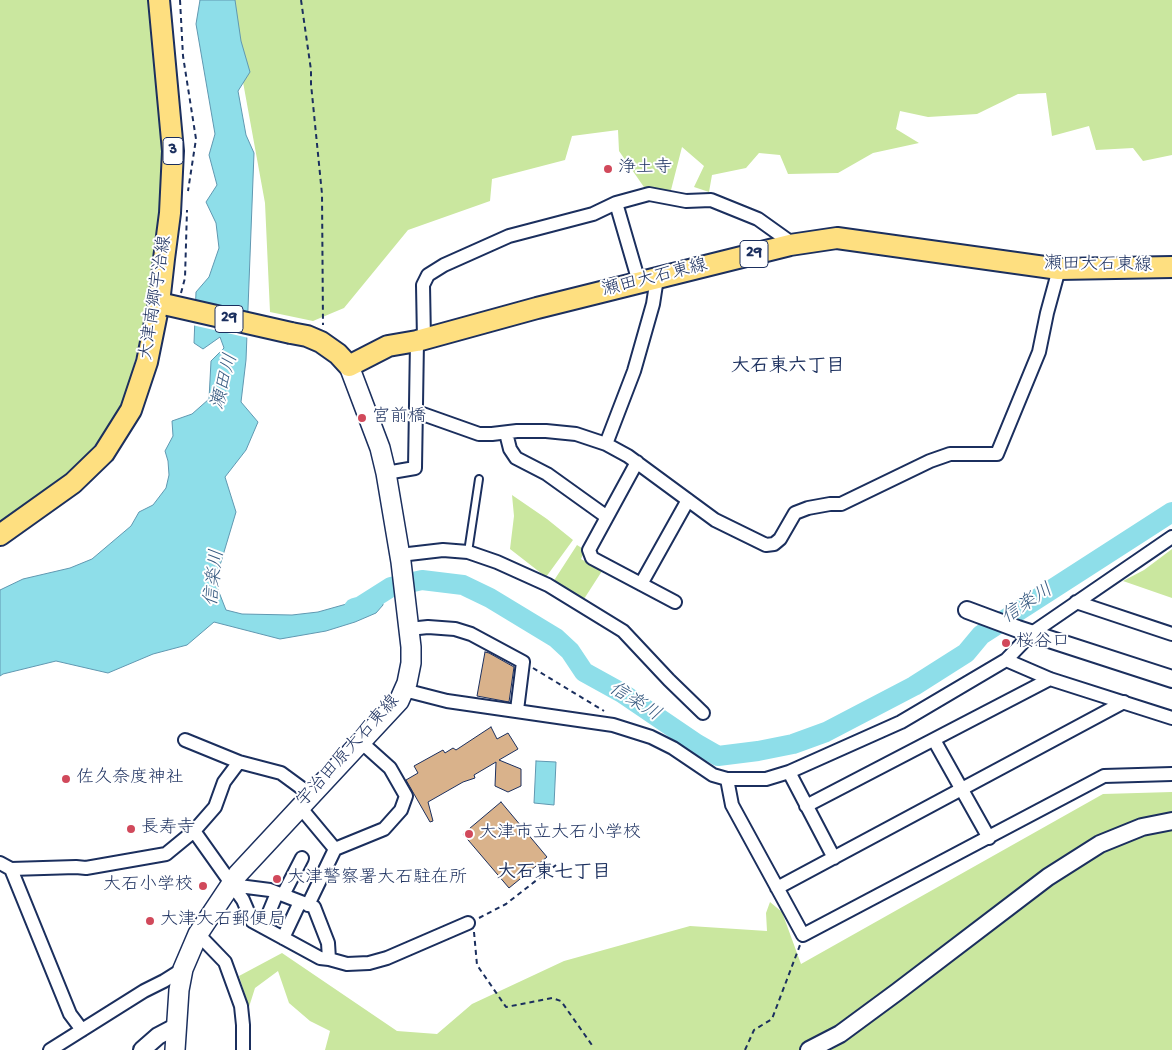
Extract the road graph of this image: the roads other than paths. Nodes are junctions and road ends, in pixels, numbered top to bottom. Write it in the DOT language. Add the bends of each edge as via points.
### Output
graph roads {
  1 [pos="159,0"];
  2 [pos="616,203"];
  3 [pos="790,245"];
  4 [pos="1172,267"];
  5 [pos="1059,269"];
  6 [pos="648,280"];
  7 [pos="163,304"];
  8 [pos="420,341"];
  9 [pos="349,366"];
  10 [pos="417,412"];
  11 [pos="506,432"];
  12 [pos="606,444"];
  13 [pos="637,462"];
  14 [pos="386,473"];
  15 [pos="479,479"];
  16 [pos="688,500"];
  17 [pos="607,518"];
  18 [pos="0,535"];
  19 [pos="1172,537"];
  20 [pos="468,552"];
  21 [pos="400,559"];
  22 [pos="641,584"];
  23 [pos="675,602"];
  24 [pos="1076,602"];
  25 [pos="967,610"];
  26 [pos="408,624"];
  27 [pos="1025,631"];
  28 [pos="1172,634"];
  29 [pos="1006,660"];
  30 [pos="1172,678"];
  31 [pos="1050,679"];
  32 [pos="404,690"];
  33 [pos="1124,702"];
  34 [pos="517,710"];
  35 [pos="703,713"];
  36 [pos="1172,718"];
  37 [pos="185,740"];
  38 [pos="934,740"];
  39 [pos="361,742"];
  40 [pos="239,762"];
  41 [pos="789,772"];
  42 [pos="1172,774"];
  43 [pos="727,779"];
  44 [pos="962,789"];
  45 [pos="306,801"];
  46 [pos="806,806"];
  47 [pos="1172,821"];
  48 [pos="194,831"];
  49 [pos="989,838"];
  50 [pos="335,849"];
  51 [pos="302,858"];
  52 [pos="834,858"];
  53 [pos="5,866"];
  54 [pos="231,885"];
  55 [pos="777,888"];
  56 [pos="280,894"];
  57 [pos="304,903"];
  58 [pos="468,923"];
  59 [pos="262,927"];
  60 [pos="198,934"];
  61 [pos="283,938"];
  62 [pos="330,959"];
  63 [pos="182,969"];
  64 [pos="177,1026"];
  65 [pos="82,1030"];
  66 [pos="50,1050"];
  67 [pos="142,1050"];
  68 [pos="175,1050"];
  69 [pos="243,1050"];
  70 [pos="809,1050"];
  1 -- 7 [label="main road, 大津南郷宇治線 / 3" via="173,151"];
  2 -- 3 [label="street" via="649,194 686,201 711,200 758,219"];
  2 -- 6 [label="street"];
  2 -- 8 [label="street" via="593,214 509,236 428,275 423,285"];
  3 -- 5 [label="main road, 瀬田大石東線 / 29" via="837,238"];
  3 -- 6 [label="main road, 瀬田大石東線 / 29"];
  4 -- 5 [label="main road, 瀬田大石東線 / 29"];
  5 -- 16 [label="street" via="1039,352 997,454 950,454 841,504 795,513 774,544 766,545 715,520"];
  6 -- 8 [label="main road, 瀬田大石東線 / 29"];
  6 -- 12 [label="street" via="652,304 634,371"];
  7 -- 9 [label="main road, 29, bridge" via="306,336 321,342"];
  7 -- 18 [label="main road, 大津南郷宇治線 / 3" via="131,410 104,453 73,483"];
  8 -- 9 [label="main road, 瀬田大石東線 / 29" via="388,346"];
  8 -- 10 [label="street"];
  9 -- 14 [label="main road, 宇治田原大石東線"];
  10 -- 11 [label="street" via="479,434"];
  10 -- 14 [label="street" via="415,468"];
  11 -- 12 [label="street" via="576,434"];
  11 -- 17 [label="street" via="516,458 546,474"];
  12 -- 13 [label="street"];
  13 -- 16 [label="street"];
  13 -- 17 [label="street"];
  14 -- 21 [label="main road, 宇治田原大石東線"];
  15 -- 20 [label="lane"];
  16 -- 22 [label="street"];
  17 -- 22 [label="street" via="589,550 592,558"];
  19 -- 24 [label="street"];
  20 -- 21 [label="street" via="443,550"];
  20 -- 35 [label="street" via="548,585 623,631"];
  21 -- 26 [label="main road, 宇治田原大石東線"];
  22 -- 23 [label="street"];
  24 -- 27 [label="street"];
  24 -- 28 [label="street"];
  25 -- 27 [label="street"];
  26 -- 32 [label="main road, 宇治田原大石東線" via="412,663"];
  26 -- 34 [label="street" via="463,632 523,662"];
  27 -- 29 [label="street"];
  27 -- 30 [label="street"];
  29 -- 31 [label="street"];
  29 -- 41 [label="street" via="902,722"];
  31 -- 33 [label="street"];
  31 -- 38 [label="street"];
  32 -- 34 [label="street" via="447,701"];
  32 -- 39 [label="main road, 宇治田原大石東線" via="399,701"];
  33 -- 36 [label="street"];
  33 -- 44 [label="street"];
  34 -- 43 [label="street" via="613,725 651,737 712,775"];
  37 -- 40 [label="street"];
  38 -- 44 [label="street"];
  38 -- 46 [label="street"];
  39 -- 45 [label="main road, 宇治田原大石東線"];
  39 -- 50 [label="street" via="390,768 406,796 401,810 384,829"];
  40 -- 45 [label="street" via="282,773"];
  40 -- 48 [label="street" via="224,782 215,807"];
  41 -- 43 [label="street" via="766,778"];
  41 -- 46 [label="street"];
  42 -- 49 [label="street" via="1104,776"];
  43 -- 55 [label="street" via="732,805"];
  44 -- 49 [label="street"];
  44 -- 52 [label="street"];
  45 -- 50 [label="street"];
  45 -- 54 [label="main road, 宇治田原大石東線"];
  46 -- 52 [label="street"];
  47 -- 70 [label="street" via="1142,827 1100,844 1048,877 847,1028"];
  48 -- 53 [label="street" via="166,854 86,868"];
  48 -- 54 [label="street"];
  49 -- 55 [label="street" via="803,935"];
  50 -- 57 [label="street"];
  51 -- 56 [label="street"];
  52 -- 55 [label="street"];
  53 -- 65 [label="street" via="70,1014"];
  54 -- 56 [label="street"];
  54 -- 59 [label="street" via="243,900 252,921"];
  54 -- 60 [label="main road, 宇治田原大石東線"];
  56 -- 57 [label="street"];
  56 -- 59 [label="street"];
  57 -- 61 [label="street"];
  57 -- 62 [label="street" via="314,907 328,943"];
  58 -- 62 [label="street" via="369,963 347,964"];
  59 -- 61 [label="street"];
  60 -- 63 [label="main road, 宇治田原大石東線"];
  60 -- 69 [label="street" via="225,962 241,1006"];
  61 -- 62 [label="street" via="320,958"];
  63 -- 64 [label="main road, 宇治田原大石東線"];
  63 -- 65 [label="street"];
  64 -- 67 [label="street"];
  64 -- 68 [label="main road, 宇治田原大石東線"];
  65 -- 66 [label="street"];
}
